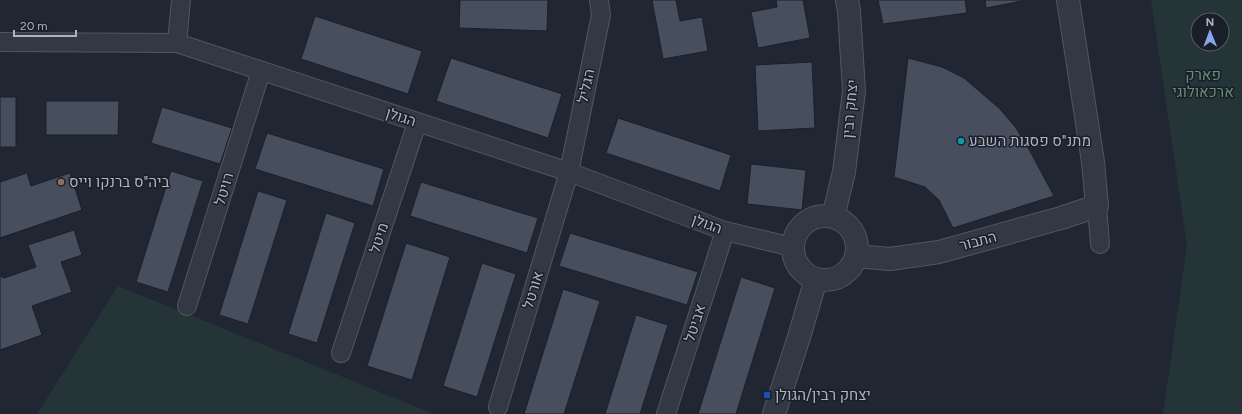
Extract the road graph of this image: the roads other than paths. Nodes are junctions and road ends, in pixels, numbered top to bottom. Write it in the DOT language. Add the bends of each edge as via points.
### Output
graph roads {
  1 [pos="181,0"];
  2 [pos="599,0"];
  3 [pos="847,0"];
  4 [pos="1068,0"];
  5 [pos="0,42"];
  6 [pos="177,44"];
  7 [pos="261,71"];
  8 [pos="417,122"];
  9 [pos="569,172"];
  10 [pos="1097,206"];
  11 [pos="833,217"];
  12 [pos="725,231"];
  13 [pos="1100,244"];
  14 [pos="792,247"];
  15 [pos="856,256"];
  16 [pos="816,279"];
  17 [pos="187,306"];
  18 [pos="340,353"];
  19 [pos="498,407"];
  20 [pos="666,414"];
  21 [pos="774,414"];
  1 -- 6 [label="street"];
  2 -- 9 [label="street, הגליל" via="601,15"];
  3 -- 11 [label="street, יצחק רבין" via="854,91 844,172"];
  4 -- 10 [label="street" via="1093,162"];
  5 -- 6 [label="street, הגולן"];
  6 -- 7 [label="street, הגולן"];
  7 -- 8 [label="street, הגולן"];
  7 -- 17 [label="street, רויטל"];
  8 -- 9 [label="street, הגולן"];
  8 -- 18 [label="street, מיטל"];
  9 -- 12 [label="street, הגולן"];
  9 -- 19 [label="street, אורטל"];
  10 -- 13 [label="street"];
  10 -- 15 [label="street, התבור" via="939,252 890,258"];
  11 -- 14 [label="street" via="816,216 802,225"];
  11 -- 15 [label="street" via="846,223 854,233 857,244"];
  12 -- 14 [label="street, הגולן"];
  12 -- 20 [label="street, אביטל"];
  14 -- 16 [label="street" via="802,270"];
  15 -- 16 [label="street" via="852,266 845,273 836,278"];
  16 -- 21 [label="street"];
}
